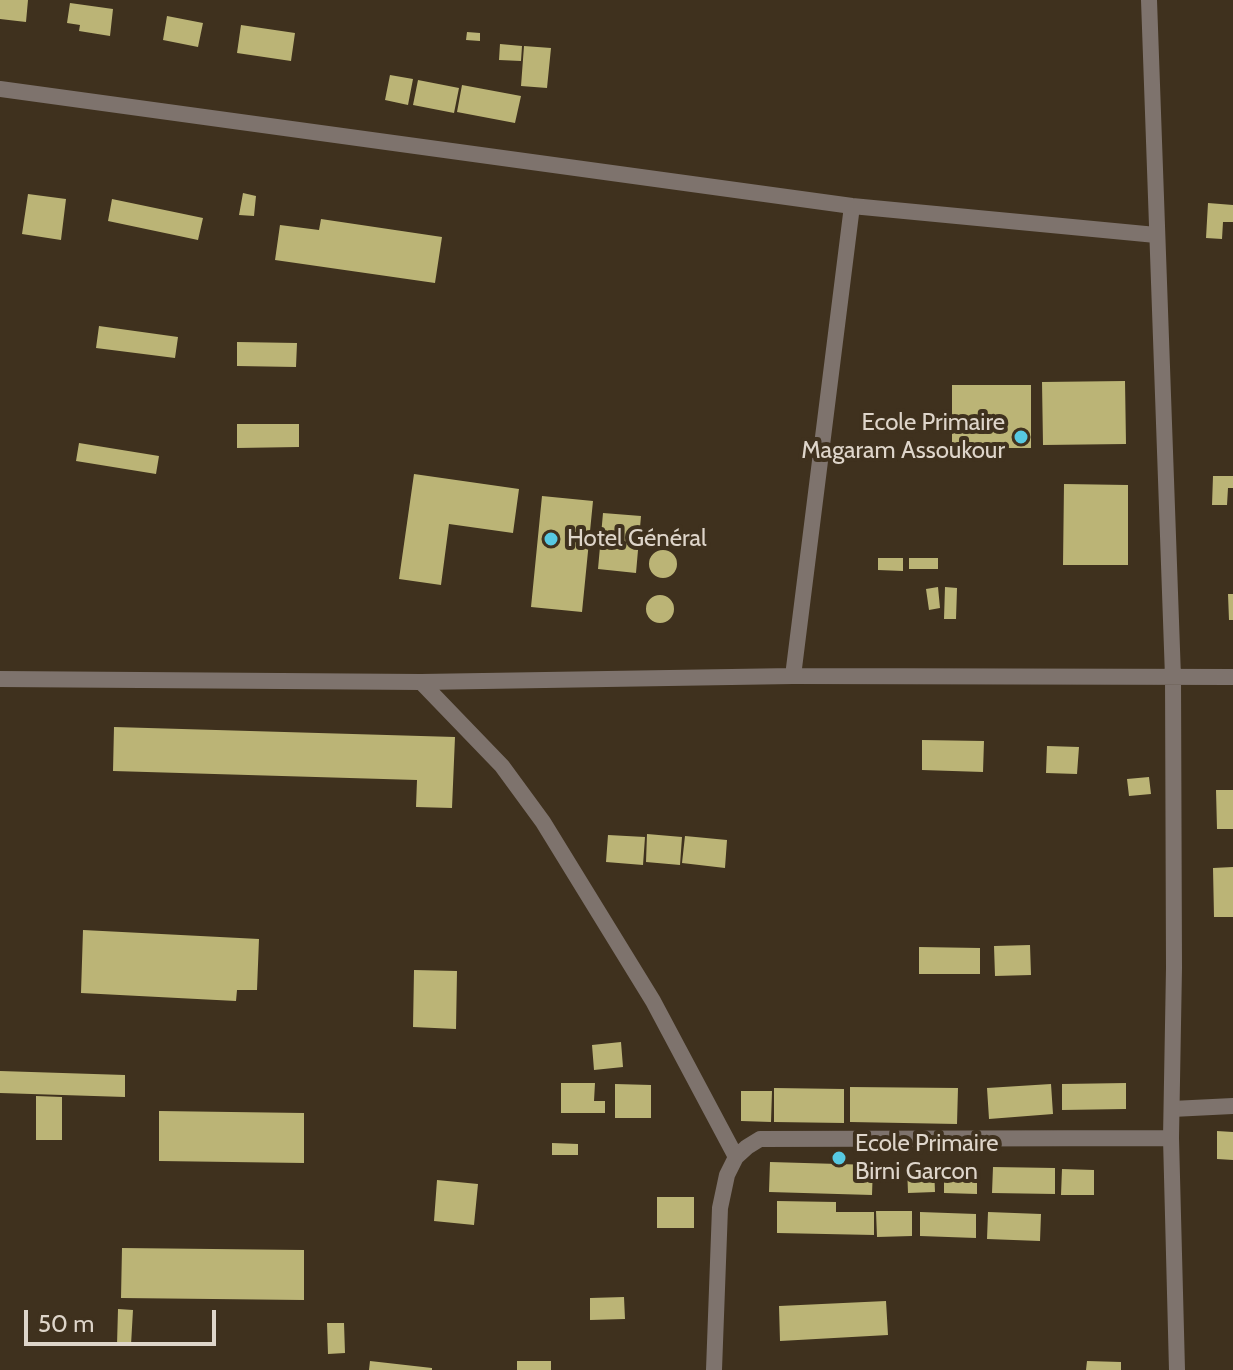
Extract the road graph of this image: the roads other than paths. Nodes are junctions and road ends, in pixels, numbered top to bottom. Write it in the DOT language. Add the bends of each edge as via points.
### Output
graph roads {
  1 [pos="1149,0"];
  2 [pos="0,89"];
  3 [pos="852,206"];
  4 [pos="1156,235"];
  5 [pos="793,676"];
  6 [pos="1173,677"];
  7 [pos="1233,677"];
  8 [pos="0,679"];
  9 [pos="421,682"];
  10 [pos="1233,1106"];
  11 [pos="1172,1109"];
  12 [pos="1171,1138"];
  13 [pos="736,1157"];
  14 [pos="714,1370"];
  15 [pos="1177,1370"];
  1 -- 4 [label="street"];
  2 -- 3 [label="street"];
  3 -- 4 [label="street"];
  3 -- 5 [label="street"];
  4 -- 6 [label="street"];
  5 -- 6 [label="street"];
  5 -- 9 [label="street"];
  6 -- 7 [label="street"];
  6 -- 11 [label="street"];
  8 -- 9 [label="street"];
  9 -- 13 [label="street" via="502,766 543,822 653,1001"];
  10 -- 11 [label="street"];
  11 -- 12 [label="street"];
  12 -- 13 [label="street" via="773,1138 760,1139"];
  12 -- 15 [label="street"];
  13 -- 14 [label="street" via="720,1208"];
}
